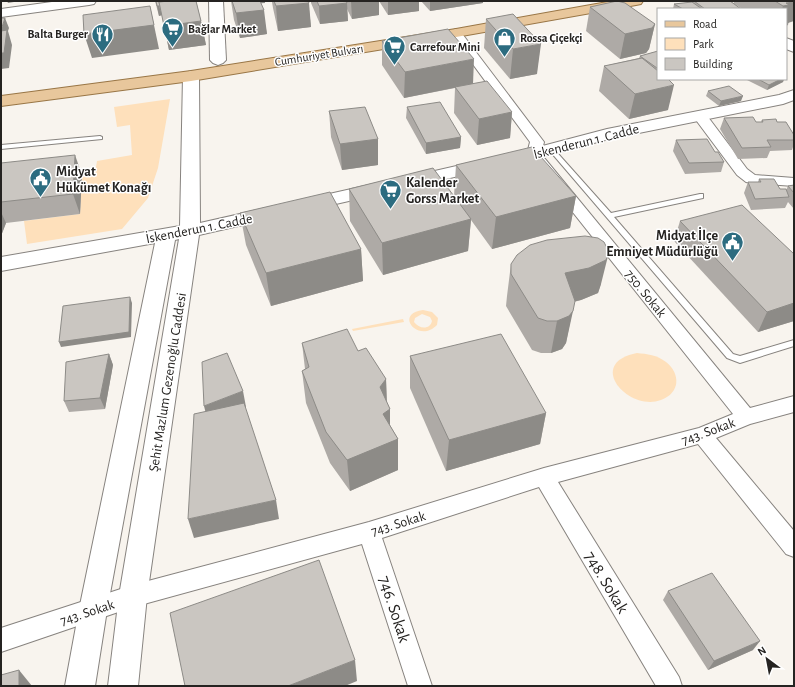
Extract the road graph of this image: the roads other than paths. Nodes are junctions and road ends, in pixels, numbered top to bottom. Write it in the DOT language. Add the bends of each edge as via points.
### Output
graph roads {
  1 [pos="89,1"];
  2 [pos="216,1"];
  3 [pos="571,1"];
  4 [pos="636,1"];
  5 [pos="1,13"];
  6 [pos="456,33"];
  7 [pos="218,60"];
  8 [pos="191,76"];
  9 [pos="1,88"];
  10 [pos="790,100"];
  11 [pos="1,101"];
  12 [pos="700,116"];
  13 [pos="100,138"];
  14 [pos="1,147"];
  15 [pos="542,151"];
  16 [pos="794,182"];
  17 [pos="700,196"];
  18 [pos="609,216"];
  19 [pos="190,231"];
  20 [pos="166,235"];
  21 [pos="1,264"];
  22 [pos="794,342"];
  23 [pos="794,404"];
  24 [pos="746,417"];
  25 [pos="702,436"];
  26 [pos="544,477"];
  27 [pos="369,532"];
  28 [pos="794,547"];
  29 [pos="133,596"];
  30 [pos="93,610"];
  31 [pos="1,640"];
  32 [pos="80,686"];
  33 [pos="123,686"];
  34 [pos="420,686"];
  35 [pos="670,686"];
  1 -- 5 [label="street"];
  2 -- 7 [label="street"];
  3 -- 7 [label="main road, Cumhuriyet Bulvarı"];
  4 -- 6 [label="main road, Cumhuriyet Bulvarı"];
  6 -- 8 [label="main road, Cumhuriyet Bulvarı"];
  6 -- 15 [label="street"];
  7 -- 9 [label="main road, Cumhuriyet Bulvarı"];
  8 -- 11 [label="main road, Cumhuriyet Bulvarı"];
  8 -- 19 [label="street, Şehit Mazlum Gezenoğlu Caddesi"];
  10 -- 12 [label="street, İskenderun 1. Cadde"];
  12 -- 15 [label="street, İskenderun 1. Cadde" via="607,134"];
  12 -- 16 [label="street" via="742,172 751,179"];
  13 -- 14 [label="lane"];
  15 -- 18 [label="lane"];
  15 -- 19 [label="street, İskenderun 1. Cadde"];
  15 -- 24 [label="street, 750. Sokak"];
  17 -- 18 [label="lane"];
  18 -- 22 [label="lane" via="730,356 740,360"];
  19 -- 20 [label="street, İskenderun 1. Cadde"];
  19 -- 29 [label="street, Şehit Mazlum Gezenoğlu Caddesi"];
  20 -- 21 [label="street, İskenderun 1. Cadde"];
  20 -- 30 [label="street, Şehit Mazlum Gezenoğlu Caddesi"];
  23 -- 24 [label="street, 743. Sokak"];
  24 -- 25 [label="street, 743. Sokak"];
  25 -- 26 [label="street, 743. Sokak"];
  25 -- 28 [label="street"];
  26 -- 27 [label="street, 743. Sokak"];
  26 -- 35 [label="street, 748. Sokak"];
  27 -- 29 [label="street, 743. Sokak"];
  27 -- 34 [label="street, 746. Sokak"];
  29 -- 30 [label="street, 743. Sokak"];
  29 -- 33 [label="street, Şehit Mazlum Gezenoğlu Caddesi"];
  30 -- 31 [label="street, 743. Sokak"];
  30 -- 32 [label="street, Şehit Mazlum Gezenoğlu Caddesi"];
}
